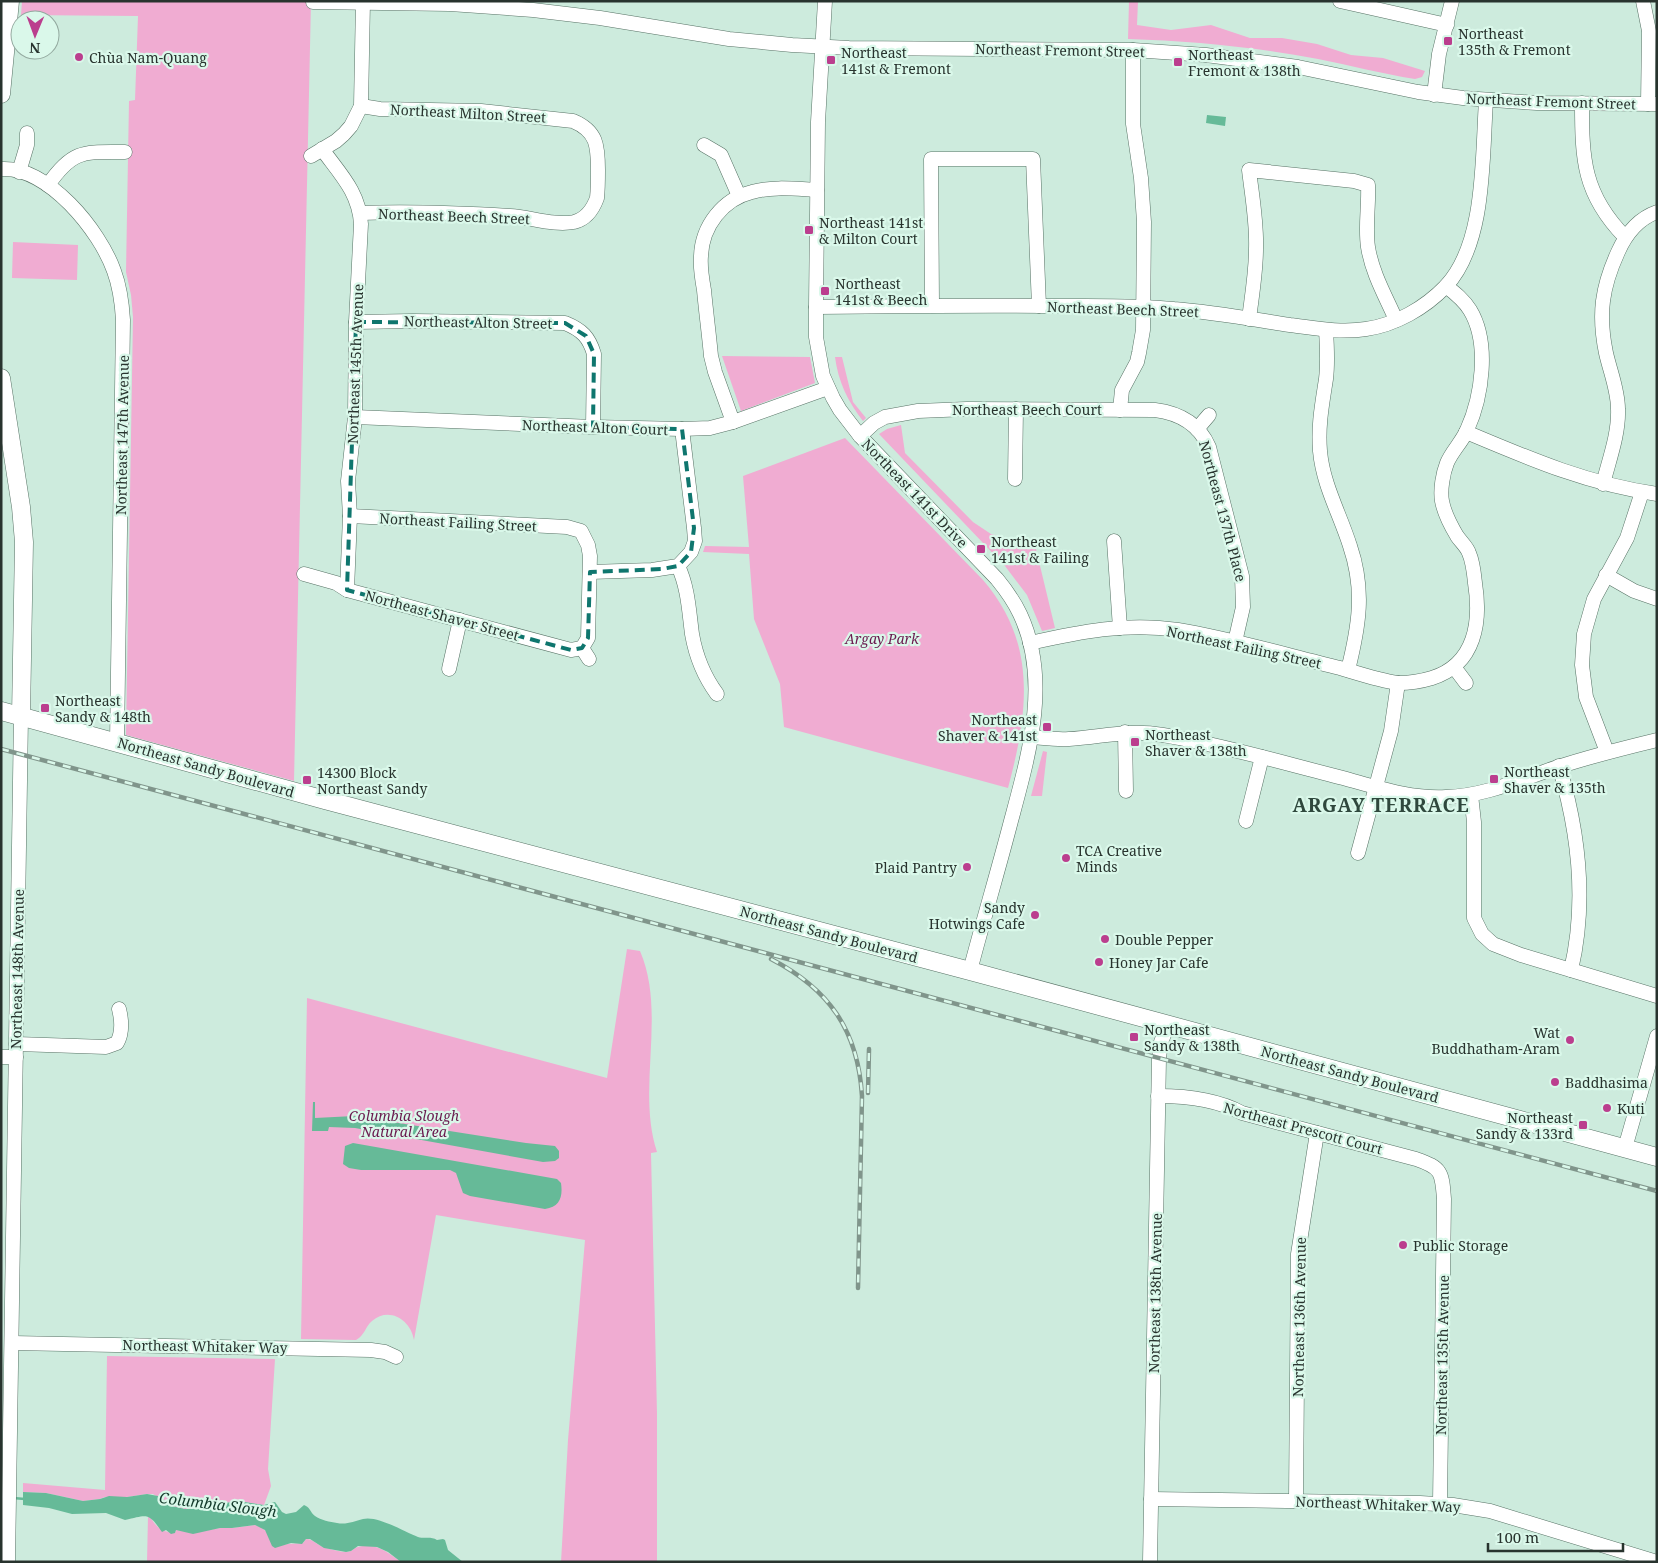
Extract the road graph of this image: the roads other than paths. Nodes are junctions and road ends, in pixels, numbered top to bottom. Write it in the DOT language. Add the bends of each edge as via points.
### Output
graph roads {
  1 [pos="10,1"];
  2 [pos="825,1"];
  3 [pos="1340,1"];
  4 [pos="1452,1"];
  5 [pos="1643,1"];
  6 [pos="313,2"];
  7 [pos="363,2"];
  8 [pos="484,4"];
  9 [pos="1447,25"];
  10 [pos="822,47"];
  11 [pos="1133,50"];
  12 [pos="1,94"];
  13 [pos="1434,95"];
  14 [pos="1486,101"];
  15 [pos="1582,103"];
  16 [pos="1652,104"];
  17 [pos="361,106"];
  18 [pos="27,133"];
  19 [pos="704,145"];
  20 [pos="125,152"];
  21 [pos="1,169"];
  22 [pos="598,170"];
  23 [pos="19,172"];
  24 [pos="48,185"];
  25 [pos="818,190"];
  26 [pos="739,196"];
  27 [pos="1657,212"];
  28 [pos="360,213"];
  29 [pos="1625,237"];
  30 [pos="1446,286"];
  31 [pos="932,305"];
  32 [pos="1039,306"];
  33 [pos="816,307"];
  34 [pos="1143,307"];
  35 [pos="1249,319"];
  36 [pos="1396,320"];
  37 [pos="356,322"];
  38 [pos="1326,330"];
  39 [pos="1,378"];
  40 [pos="828,388"];
  41 [pos="1016,409"];
  42 [pos="1120,410"];
  43 [pos="1209,416"];
  44 [pos="355,417"];
  45 [pos="733,422"];
  46 [pos="592,427"];
  47 [pos="682,429"];
  48 [pos="1197,429"];
  49 [pos="1466,432"];
  50 [pos="860,436"];
  51 [pos="1015,478"];
  52 [pos="1603,484"];
  53 [pos="1642,492"];
  54 [pos="1657,494"];
  55 [pos="350,516"];
  56 [pos="1114,541"];
  57 [pos="678,566"];
  58 [pos="590,572"];
  59 [pos="304,574"];
  60 [pos="1606,575"];
  61 [pos="348,590"];
  62 [pos="1657,599"];
  63 [pos="460,620"];
  64 [pos="1120,628"];
  65 [pos="1235,642"];
  66 [pos="1030,643"];
  67 [pos="1454,666"];
  68 [pos="449,669"];
  69 [pos="1348,670"];
  70 [pos="1398,683"];
  71 [pos="1466,683"];
  72 [pos="717,694"];
  73 [pos="1,711"];
  74 [pos="22,716"];
  75 [pos="1125,732"];
  76 [pos="1032,737"];
  77 [pos="1657,740"];
  78 [pos="117,742"];
  79 [pos="1607,752"];
  80 [pos="1262,757"];
  81 [pos="1559,766"];
  82 [pos="1376,786"];
  83 [pos="1126,791"];
  84 [pos="1471,795"];
  85 [pos="1246,821"];
  86 [pos="1358,854"];
  87 [pos="1571,970"];
  88 [pos="970,971"];
  89 [pos="1657,996"];
  90 [pos="119,1009"];
  91 [pos="1168,1025"];
  92 [pos="1657,1036"];
  93 [pos="16,1051"];
  94 [pos="1,1057"];
  95 [pos="1158,1096"];
  96 [pos="1317,1133"];
  97 [pos="1625,1148"];
  98 [pos="1657,1157"];
  99 [pos="1441,1176"];
  100 [pos="12,1343"];
  101 [pos="396,1357"];
  102 [pos="1152,1499"];
  103 [pos="1296,1501"];
  104 [pos="1440,1504"];
  105 [pos="8,1562"];
  106 [pos="1150,1562"];
  107 [pos="1657,1562"];
  1 -- 12 [label="main road"];
  2 -- 10 [label="street, Northeast 141st Drive"];
  3 -- 9 [label="street"];
  4 -- 9 [label="street"];
  5 -- 16 [label="street" via="1649,31"];
  6 -- 7 [label="street, Northeast Fremont Street"];
  7 -- 8 [label="street, Northeast Fremont Street"];
  7 -- 17 [label="street, Northeast 145th Avenue"];
  8 -- 10 [label="street, Northeast Fremont Street" via="582,15 729,39"];
  9 -- 13 [label="street"];
  10 -- 11 [label="street, Northeast Fremont Street"];
  10 -- 25 [label="street, Northeast 141st Drive"];
  11 -- 13 [label="street, Northeast Fremont Street" via="1272,63"];
  11 -- 34 [label="street" via="1133,124 1143,201"];
  13 -- 14 [label="street, Northeast Fremont Street"];
  14 -- 15 [label="street, Northeast Fremont Street"];
  14 -- 30 [label="street" via="1474,230 1458,270"];
  15 -- 16 [label="street, Northeast Fremont Street"];
  15 -- 29 [label="street" via="1582,147 1590,184 1604,212"];
  17 -- 22 [label="street, Northeast Milton Street" via="481,111 573,121 582,124 594,137"];
  17 -- 28 [label="street, Northeast 145th Avenue" via="344,134 317,153 355,196"];
  18 -- 23 [label="street"];
  19 -- 26 [label="street" via="721,155"];
  20 -- 24 [label="street" via="82,153 66,163"];
  21 -- 23 [label="street, Northeast 147th Avenue"];
  22 -- 28 [label="street, Northeast Beech Street" via="595,205 586,216 573,222 512,216"];
  23 -- 24 [label="street, Northeast 147th Avenue"];
  24 -- 78 [label="street, Northeast 147th Avenue" via="73,207 100,241 115,272 122,301"];
  25 -- 26 [label="street" via="774,189"];
  25 -- 33 [label="street, Northeast 141st Drive"];
  26 -- 45 [label="street" via="725,204 715,216 704,234 700,256 713,364"];
  27 -- 29 [label="street" via="1636,224"];
  28 -- 37 [label="street, Northeast 145th Avenue"];
  29 -- 52 [label="street" via="1605,287 1601,318 1618,409"];
  30 -- 36 [label="street, Northeast Beech Street" via="1430,300"];
  30 -- 49 [label="street" via="1470,310 1481,344 1480,389"];
  31 -- 32 [label="street, Northeast Beech Street"];
  31 -- 32 [label="street" via="931,159 1033,159"];
  31 -- 33 [label="street, Northeast Beech Street"];
  32 -- 34 [label="street, Northeast Beech Street"];
  33 -- 40 [label="street, Northeast 141st Drive" via="816,337"];
  34 -- 35 [label="street, Northeast Beech Street"];
  34 -- 42 [label="street" via="1139,353 1122,390"];
  35 -- 36 [label="street" via="1254,287 1256,225 1249,170 1368,185 1368,247 1372,265"];
  35 -- 38 [label="street, Northeast Beech Street"];
  36 -- 38 [label="street, Northeast Beech Street" via="1366,329"];
  37 -- 44 [label="street, Northeast 145th Avenue"];
  37 -- 46 [label="street, Northeast Alton Street" via="565,323 588,332 594,354"];
  38 -- 69 [label="street" via="1327,363 1319,422 1320,452 1330,495 1351,547 1358,586 1359,618"];
  39 -- 74 [label="main road, Northeast 148th Avenue" via="24,542"];
  40 -- 45 [label="street, Northeast Alton Court"];
  40 -- 50 [label="street, Northeast 141st Drive"];
  41 -- 42 [label="street, Northeast Beech Court"];
  41 -- 50 [label="street, Northeast Beech Court" via="897,414 874,423"];
  41 -- 51 [label="street"];
  42 -- 48 [label="street, Northeast Beech Court" via="1166,411"];
  43 -- 48 [label="street, Northeast 137th Place"];
  44 -- 46 [label="street, Northeast Alton Court"];
  44 -- 55 [label="street, Northeast 145th Avenue" via="348,481"];
  45 -- 47 [label="street, Northeast Alton Court" via="710,428"];
  46 -- 47 [label="street, Northeast Alton Court"];
  47 -- 57 [label="street" via="694,541 691,552"];
  48 -- 65 [label="street, Northeast 137th Place" via="1209,447 1242,576 1243,607"];
  49 -- 52 [label="street" via="1545,465"];
  49 -- 67 [label="street" via="1447,463 1442,501 1448,520 1469,552 1478,606 1474,635 1465,655"];
  50 -- 66 [label="street, Northeast 141st Drive" via="997,579 1020,614"];
  52 -- 53 [label="street"];
  53 -- 54 [label="street"];
  53 -- 60 [label="street" via="1627,538"];
  55 -- 58 [label="street, Northeast Failing Street" via="567,527 581,531 585,537"];
  55 -- 61 [label="street, Northeast 145th Avenue"];
  56 -- 64 [label="street"];
  57 -- 58 [label="street"];
  57 -- 72 [label="street" via="689,603 698,659 705,678"];
  58 -- 63 [label="street, Northeast Shaver Street" via="586,654"];
  59 -- 61 [label="street, Northeast Shaver Street"];
  60 -- 62 [label="street" via="1634,591"];
  60 -- 79 [label="street" via="1594,599 1584,634 1582,665 1586,697"];
  61 -- 63 [label="street, Northeast Shaver Street"];
  63 -- 68 [label="street"];
  64 -- 65 [label="street, Northeast Failing Street" via="1175,630"];
  64 -- 66 [label="street, Northeast Failing Street"];
  65 -- 69 [label="street, Northeast Failing Street"];
  66 -- 76 [label="street, Northeast 141st Drive" via="1036,691"];
  67 -- 70 [label="street" via="1433,677"];
  67 -- 71 [label="street"];
  69 -- 70 [label="street, Northeast Failing Street"];
  70 -- 82 [label="street" via="1391,730"];
  73 -- 74 [label="main road, Northeast Sandy Boulevard"];
  74 -- 78 [label="main road, Northeast Sandy Boulevard"];
  74 -- 93 [label="street, Northeast 148th Avenue"];
  75 -- 76 [label="street" via="1071,739"];
  75 -- 80 [label="street" via="1168,736"];
  75 -- 83 [label="street"];
  76 -- 88 [label="street, Northeast 141st Drive"];
  77 -- 79 [label="street"];
  78 -- 88 [label="main road, Northeast Sandy Boulevard"];
  79 -- 81 [label="street"];
  80 -- 82 [label="street"];
  80 -- 85 [label="street"];
  81 -- 84 [label="street"];
  81 -- 87 [label="street" via="1575,826 1579,857 1579,931"];
  82 -- 84 [label="street" via="1427,797"];
  82 -- 86 [label="street"];
  84 -- 87 [label="street" via="1474,918 1482,934 1493,944"];
  87 -- 89 [label="street"];
  88 -- 91 [label="main road, Northeast Sandy Boulevard"];
  90 -- 93 [label="street" via="121,1035 116,1043 106,1047"];
  91 -- 95 [label="street, Northeast 138th Avenue" via="1159,1058"];
  91 -- 97 [label="main road, Northeast Sandy Boulevard"];
  92 -- 97 [label="street"];
  93 -- 94 [label="street"];
  93 -- 100 [label="street, Northeast 148th Avenue"];
  95 -- 96 [label="street, Northeast Prescott Court" via="1205,1101"];
  95 -- 102 [label="street, Northeast 138th Avenue"];
  96 -- 99 [label="street, Northeast Prescott Court" via="1416,1158 1436,1167"];
  96 -- 103 [label="street, Northeast 136th Avenue" via="1298,1254"];
  97 -- 98 [label="main road, Northeast Sandy Boulevard"];
  99 -- 104 [label="street, Northeast 135th Avenue" via="1444,1199"];
  100 -- 101 [label="street, Northeast Whitaker Way" via="371,1350"];
  100 -- 105 [label="street, Northeast 148th Avenue"];
  102 -- 103 [label="street, Northeast Whitaker Way"];
  102 -- 106 [label="street, Northeast 138th Avenue"];
  103 -- 104 [label="street, Northeast Whitaker Way"];
  104 -- 107 [label="street, Northeast Whitaker Way" via="1490,1511"];
}
